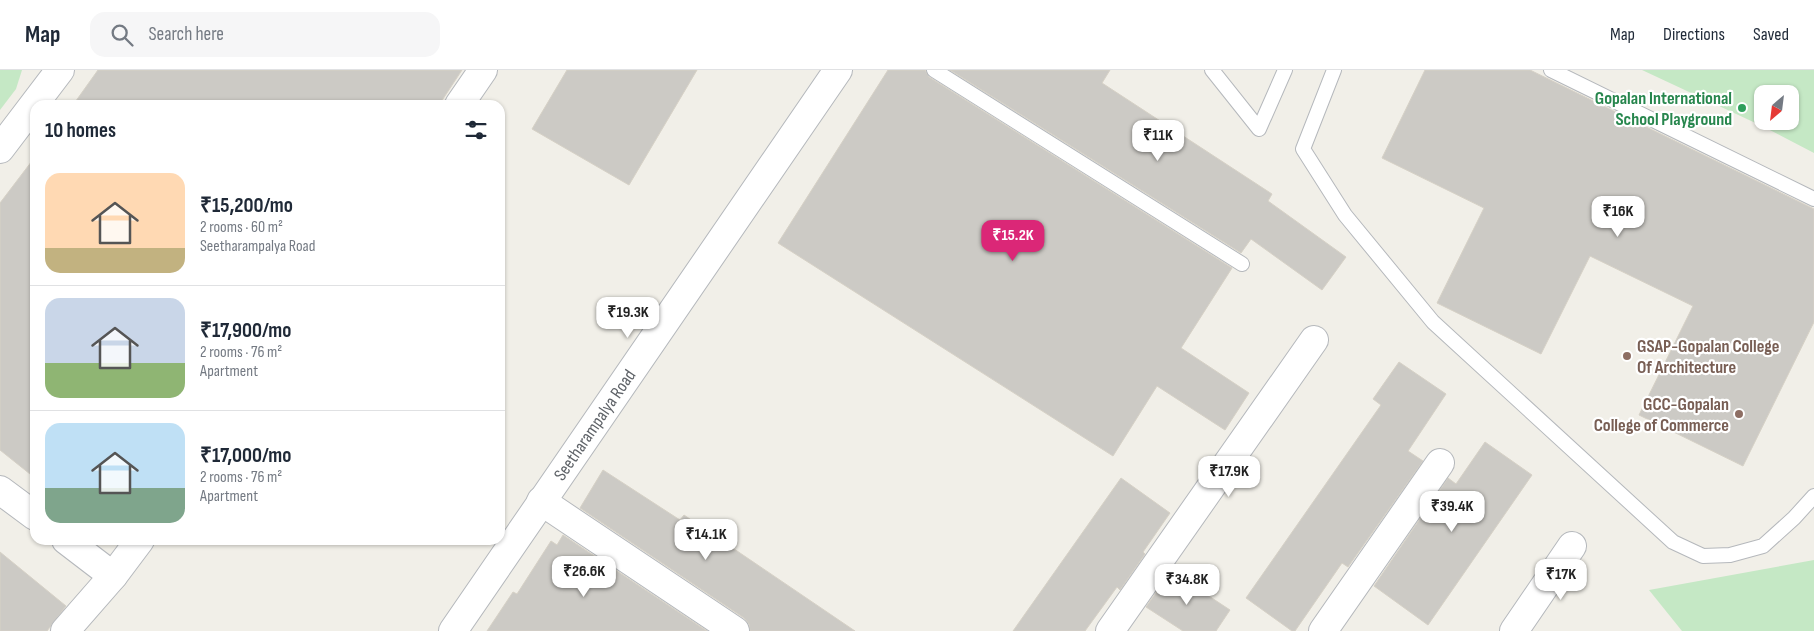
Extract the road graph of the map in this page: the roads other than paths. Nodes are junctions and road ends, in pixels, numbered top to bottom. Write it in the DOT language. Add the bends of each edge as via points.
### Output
graph roads {
  1 [pos="60,70"];
  2 [pos="483,70"];
  3 [pos="838,70"];
  4 [pos="934,70"];
  5 [pos="1212,70"];
  6 [pos="1285,70"];
  7 [pos="1334,70"];
  8 [pos="1550,70"];
  9 [pos="37,100"];
  10 [pos="462,100"];
  11 [pos="30,110"];
  12 [pos="0,149"];
  13 [pos="1814,199"];
  14 [pos="1242,264"];
  15 [pos="1314,340"];
  16 [pos="1440,463"];
  17 [pos="0,490"];
  18 [pos="1814,496"];
  19 [pos="540,501"];
  20 [pos="30,512"];
  21 [pos="73,545"];
  22 [pos="136,545"];
  23 [pos="1572,546"];
  24 [pos="113,576"];
  25 [pos="65,631"];
  26 [pos="453,631"];
  27 [pos="736,631"];
  28 [pos="1110,631"];
  29 [pos="1323,631"];
  30 [pos="1514,631"];
  1 -- 9 [label="street"];
  2 -- 10 [label="street"];
  3 -- 19 [label="street, Seetharampalya Road"];
  4 -- 14 [label="lane"];
  5 -- 6 [label="lane" via="1259,129"];
  7 -- 18 [label="lane" via="1303,148 1345,216 1433,322 1673,542 1704,556 1730,555 1763,546"];
  8 -- 13 [label="lane"];
  11 -- 12 [label="street"];
  15 -- 28 [label="street"];
  16 -- 29 [label="street"];
  17 -- 20 [label="street"];
  19 -- 26 [label="street, Seetharampalya Road"];
  19 -- 27 [label="street"];
  21 -- 24 [label="street"];
  22 -- 24 [label="street"];
  23 -- 30 [label="street"];
  24 -- 25 [label="street"];
}
